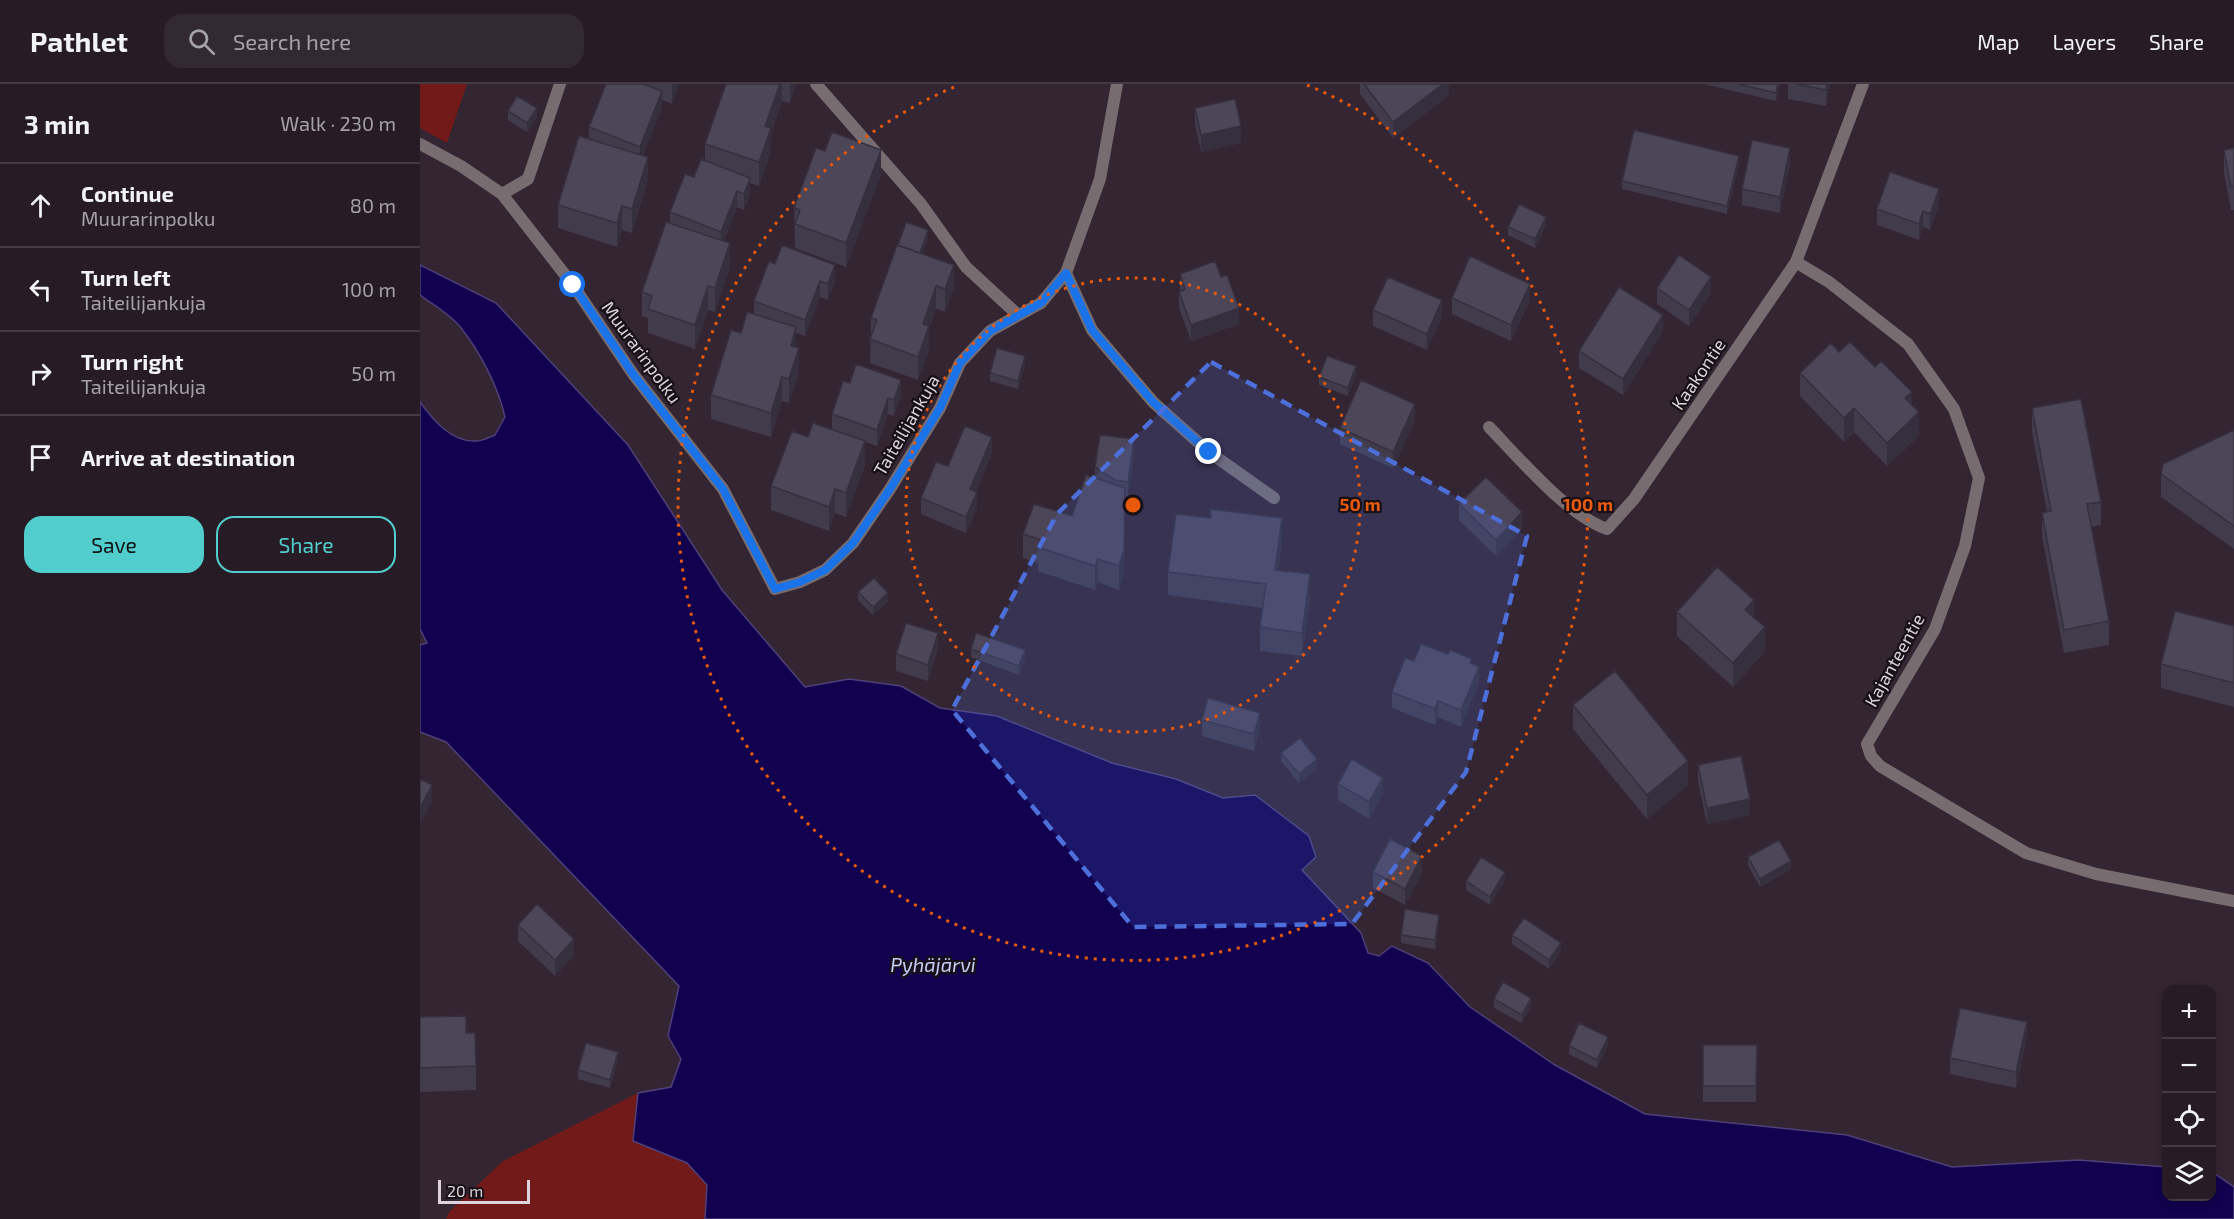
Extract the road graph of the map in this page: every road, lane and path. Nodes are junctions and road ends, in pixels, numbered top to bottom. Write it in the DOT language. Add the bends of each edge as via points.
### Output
graph roads {
  1 [pos="560,84"];
  2 [pos="816,84"];
  3 [pos="1116,84"];
  4 [pos="1863,84"];
  5 [pos="420,144"];
  6 [pos="502,194"];
  7 [pos="1796,262"];
  8 [pos="1066,273"];
  9 [pos="1018,315"];
  10 [pos="1489,427"];
  11 [pos="1274,498"];
  12 [pos="775,589"];
  13 [pos="2234,901"];
  1 -- 6 [label="street" via="528,179"];
  2 -- 9 [label="street" via="921,204 966,267"];
  3 -- 8 [label="street, Taiteilijankuja" via="1100,179"];
  4 -- 7 [label="street, Kaakontie"];
  5 -- 6 [label="street, Muurarinpolku"];
  6 -- 12 [label="street, Muurarinpolku" via="573,285 633,374 723,489"];
  7 -- 10 [label="street, Kaakontie" via="1634,499 1607,529 1576,512"];
  7 -- 13 [label="street, Kajanteentie" via="1829,282 1908,344 1954,409 1979,478 1965,546 1935,629 1867,744 1871,756 1880,766 2026,853 2096,874"];
  8 -- 9 [label="street, Taiteilijankuja" via="1041,303"];
  8 -- 11 [label="street" via="1092,330 1153,402 1209,452"];
  9 -- 12 [label="street, Taiteilijankuja" via="990,331 960,363 940,408 853,543 825,570"];
}
